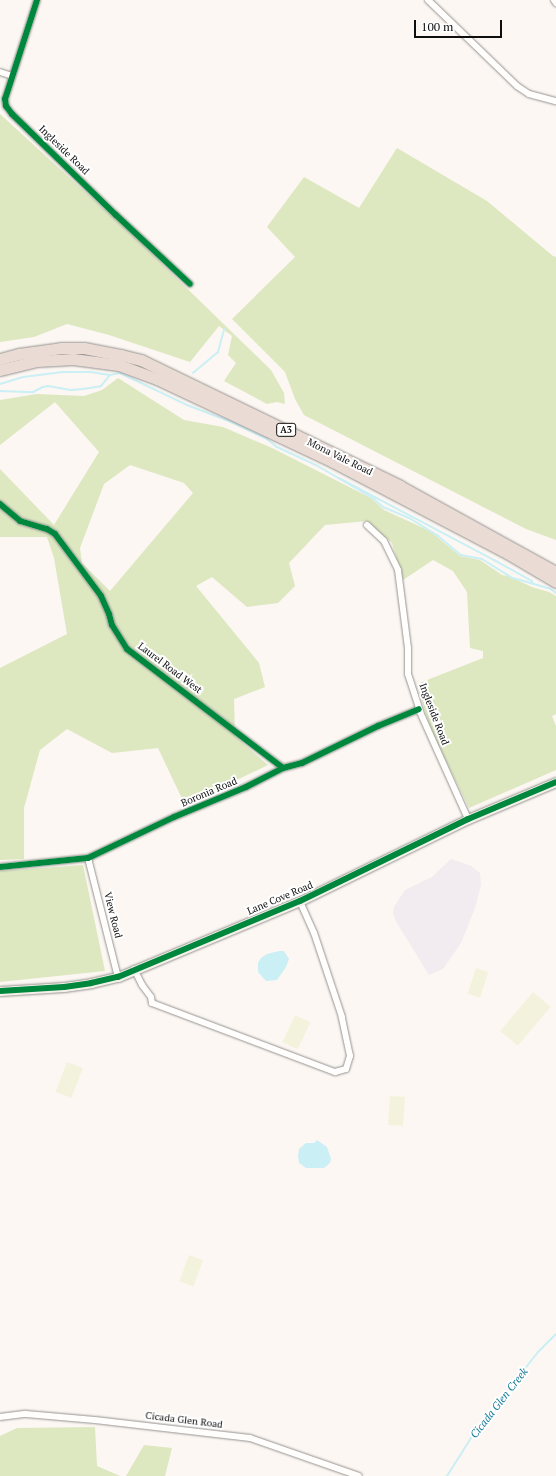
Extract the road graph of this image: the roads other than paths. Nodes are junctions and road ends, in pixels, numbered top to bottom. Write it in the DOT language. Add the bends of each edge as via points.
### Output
graph roads {
  1 [pos="37,0"];
  2 [pos="428,0"];
  3 [pos="554,0"];
  4 [pos="556,3"];
  5 [pos="0,72"];
  6 [pos="12,76"];
  7 [pos="556,101"];
  8 [pos="190,284"];
  9 [pos="0,359"];
  10 [pos="0,370"];
  11 [pos="0,504"];
  12 [pos="367,525"];
  13 [pos="556,572"];
  14 [pos="556,582"];
  15 [pos="419,709"];
  16 [pos="283,768"];
  17 [pos="556,782"];
  18 [pos="468,819"];
  19 [pos="88,858"];
  20 [pos="0,867"];
  21 [pos="300,901"];
  22 [pos="134,969"];
  23 [pos="118,976"];
  24 [pos="0,991"];
  25 [pos="0,1417"];
  26 [pos="359,1476"];
  1 -- 6 [label="street, Ingleside Road"];
  2 -- 7 [label="street" via="517,86 529,94"];
  3 -- 4 [label="street"];
  5 -- 6 [label="street"];
  6 -- 8 [label="street, Ingleside Road" via="4,99 8,110"];
  9 -- 13 [label="highway, Mona Vale Road / A3" via="55,349 84,348 141,360 400,486"];
  10 -- 14 [label="highway, Mona Vale Road / A3" via="37,361 73,359 119,365 157,379 333,462"];
  11 -- 16 [label="street, Laurel Road West" via="20,521 55,534 98,592 112,625 127,649"];
  12 -- 15 [label="street, Ingleside Road" via="384,542 398,570 408,648 408,674"];
  15 -- 16 [label="street, Boronia Road" via="302,763"];
  15 -- 18 [label="street, Ingleside Road"];
  16 -- 19 [label="street, Boronia Road"];
  17 -- 18 [label="street, Lane Cove Road"];
  18 -- 21 [label="street, Lane Cove Road"];
  19 -- 20 [label="street, Boronia Road"];
  19 -- 23 [label="street, View Road"];
  21 -- 22 [label="street, Lane Cove Road"];
  21 -- 22 [label="street" via="314,933 342,1017 350,1056 346,1070 335,1072 152,1003"];
  22 -- 23 [label="street, Lane Cove Road"];
  23 -- 24 [label="street, Lane Cove Road" via="64,987"];
  25 -- 26 [label="street, Cicada Glen Road" via="34,1415 95,1420 250,1438"];
}
